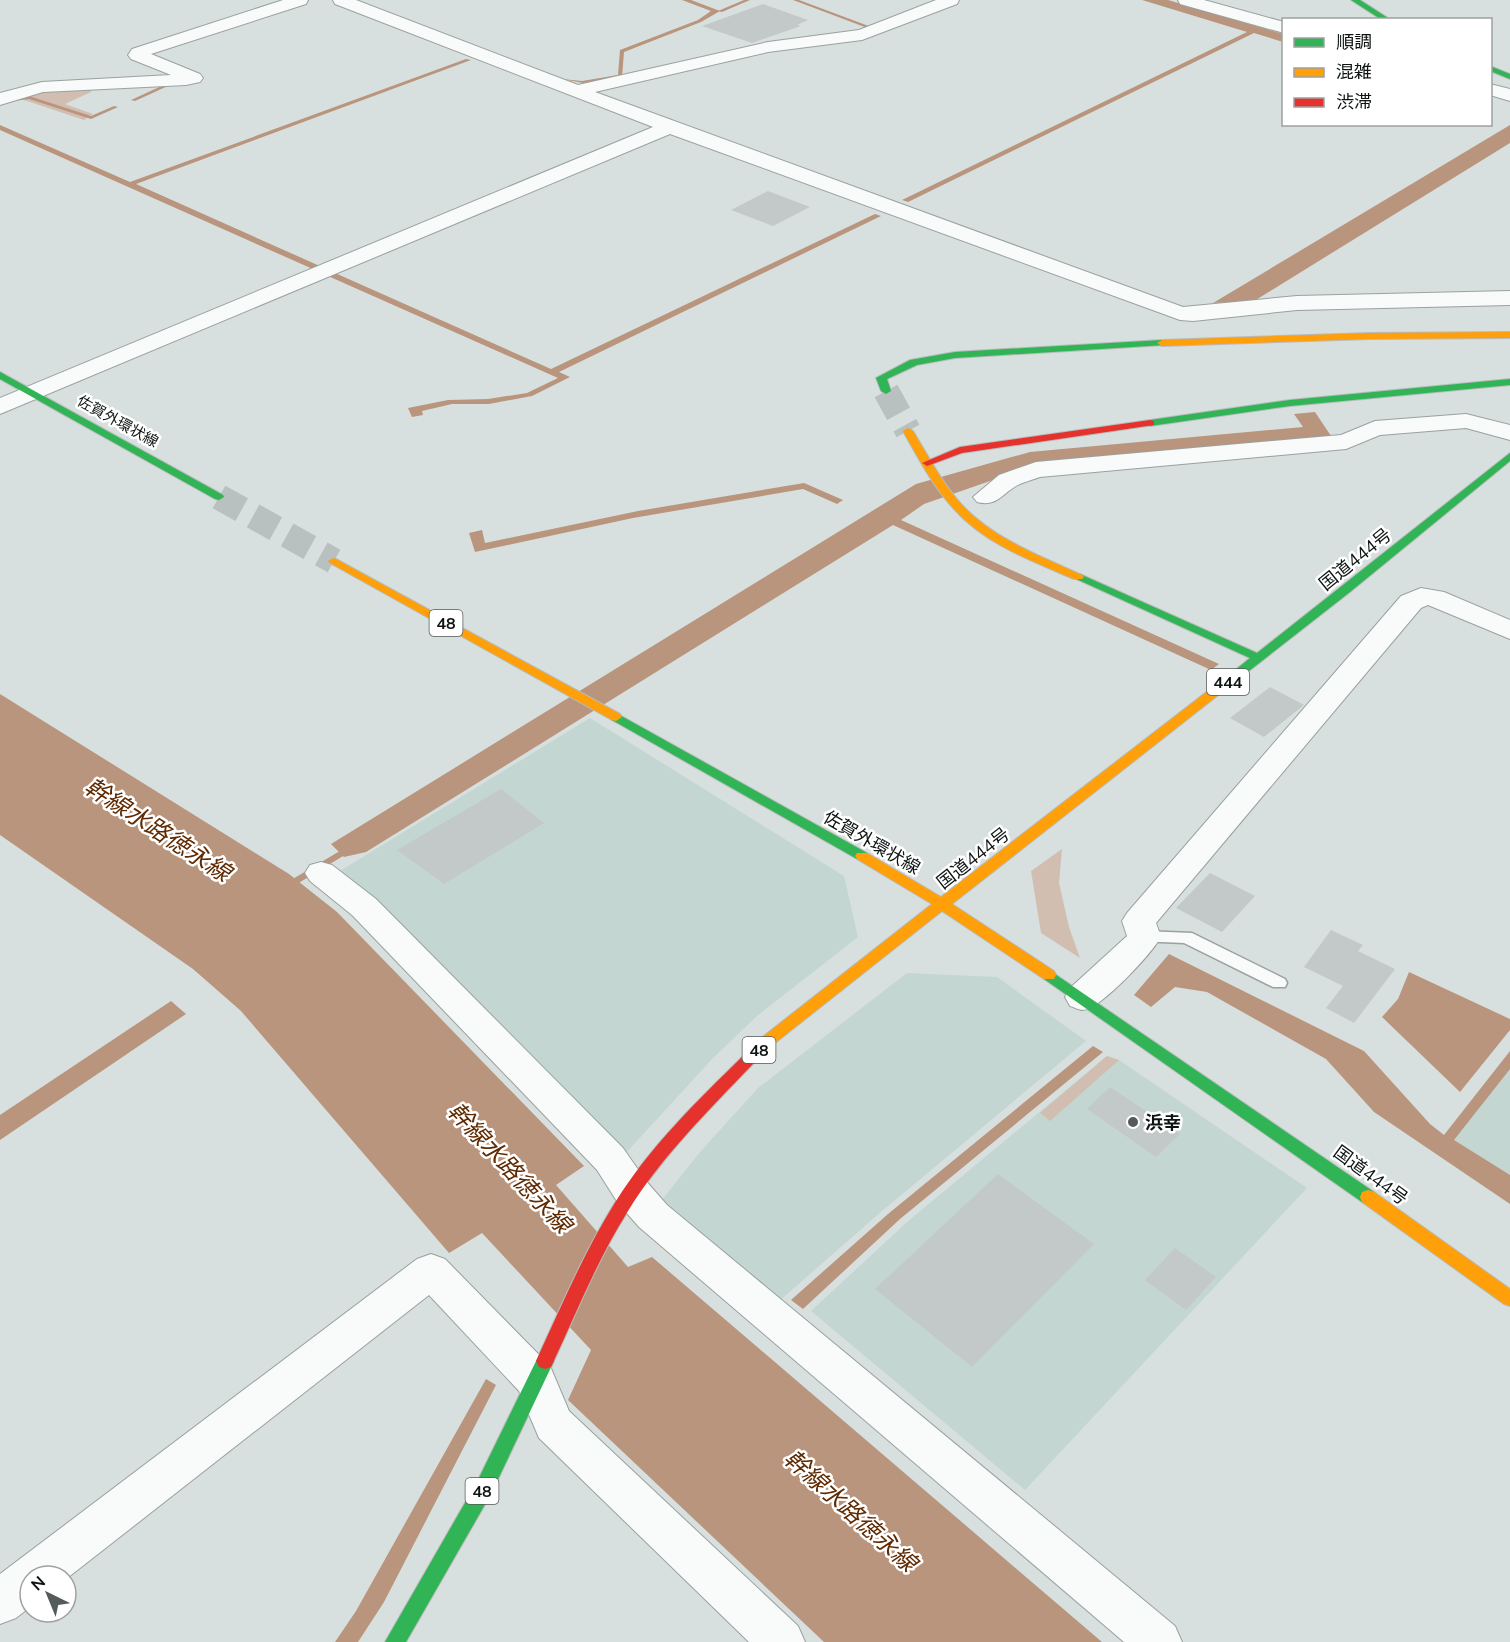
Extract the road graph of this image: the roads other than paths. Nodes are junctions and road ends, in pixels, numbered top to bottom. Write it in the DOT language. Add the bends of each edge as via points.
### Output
graph roads {
  1 [pos="300,0"];
  2 [pos="341,0"];
  3 [pos="951,0"];
  4 [pos="1186,0"];
  5 [pos="1355,0"];
  6 [pos="1385,18"];
  7 [pos="1282,27"];
  8 [pos="1492,68"];
  9 [pos="1510,77"];
  10 [pos="1492,89"];
  11 [pos="575,91"];
  12 [pos="1510,95"];
  13 [pos="2,97"];
  14 [pos="670,127"];
  15 [pos="1510,298"];
  16 [pos="1510,335"];
  17 [pos="0,375"];
  18 [pos="1510,382"];
  19 [pos="886,391"];
  20 [pos="33,393"];
  21 [pos="0,406"];
  22 [pos="908,431"];
  23 [pos="1510,433"];
  24 [pos="1510,456"];
  25 [pos="927,463"];
  26 [pos="219,497"];
  27 [pos="986,497"];
  28 [pos="334,561"];
  29 [pos="1510,630"];
  30 [pos="1259,657"];
  31 [pos="321,873"];
  32 [pos="942,904"];
  33 [pos="1144,937"];
  34 [pos="1279,983"];
  35 [pos="1082,997"];
  36 [pos="632,1192"];
  37 [pos="1510,1299"];
  38 [pos="535,1379"];
  39 [pos="50,1564"];
  40 [pos="18,1588"];
  41 [pos="0,1602"];
  42 [pos="395,1642"];
  43 [pos="782,1642"];
  44 [pos="1159,1642"];
  1 -- 13 [label="street" via="138,52 137,55 194,78 42,87"];
  2 -- 11 [label="street"];
  3 -- 11 [label="street" via="862,35 768,46"];
  4 -- 7 [label="street"];
  5 -- 6 [label="main road"];
  8 -- 9 [label="main road"];
  10 -- 12 [label="street"];
  11 -- 14 [label="street"];
  14 -- 15 [label="street" via="1180,313 1297,303"];
  14 -- 20 [label="street"];
  16 -- 19 [label="main road" via="1278,338 936,358 894,368 881,378"];
  17 -- 20 [label="main road, 佐賀外環状線"];
  18 -- 25 [label="main road" via="1290,403 960,450"];
  20 -- 21 [label="street"];
  20 -- 26 [label="main road, 佐賀外環状線"];
  22 -- 25 [label="main road"];
  23 -- 27 [label="street" via="1466,422 1375,428 1346,442 1036,470 1008,480"];
  24 -- 30 [label="main road, 国道444号 / 444"];
  25 -- 30 [label="main road" via="959,508 1007,543"];
  28 -- 32 [label="main road, 佐賀外環状線 / 48"];
  29 -- 33 [label="street" via="1434,598 1421,596 1411,602 1139,921"];
  30 -- 32 [label="main road, 国道444号 / 444"];
  31 -- 36 [label="street" via="364,907 610,1158"];
  32 -- 35 [label="main road, 国道444号"];
  32 -- 36 [label="main road, 48" via="770,1039 684,1124"];
  33 -- 34 [label="lane" via="1186,937"];
  33 -- 35 [label="street" via="1135,950"];
  35 -- 37 [label="main road, 国道444号" via="1345,1178"];
  36 -- 38 [label="main road, 48" via="608,1229"];
  36 -- 44 [label="street" via="653,1216"];
  38 -- 39 [label="street" via="430,1271"];
  38 -- 42 [label="main road, 48" via="484,1488"];
  38 -- 43 [label="street" via="554,1424"];
  40 -- 41 [label="street"];
}
